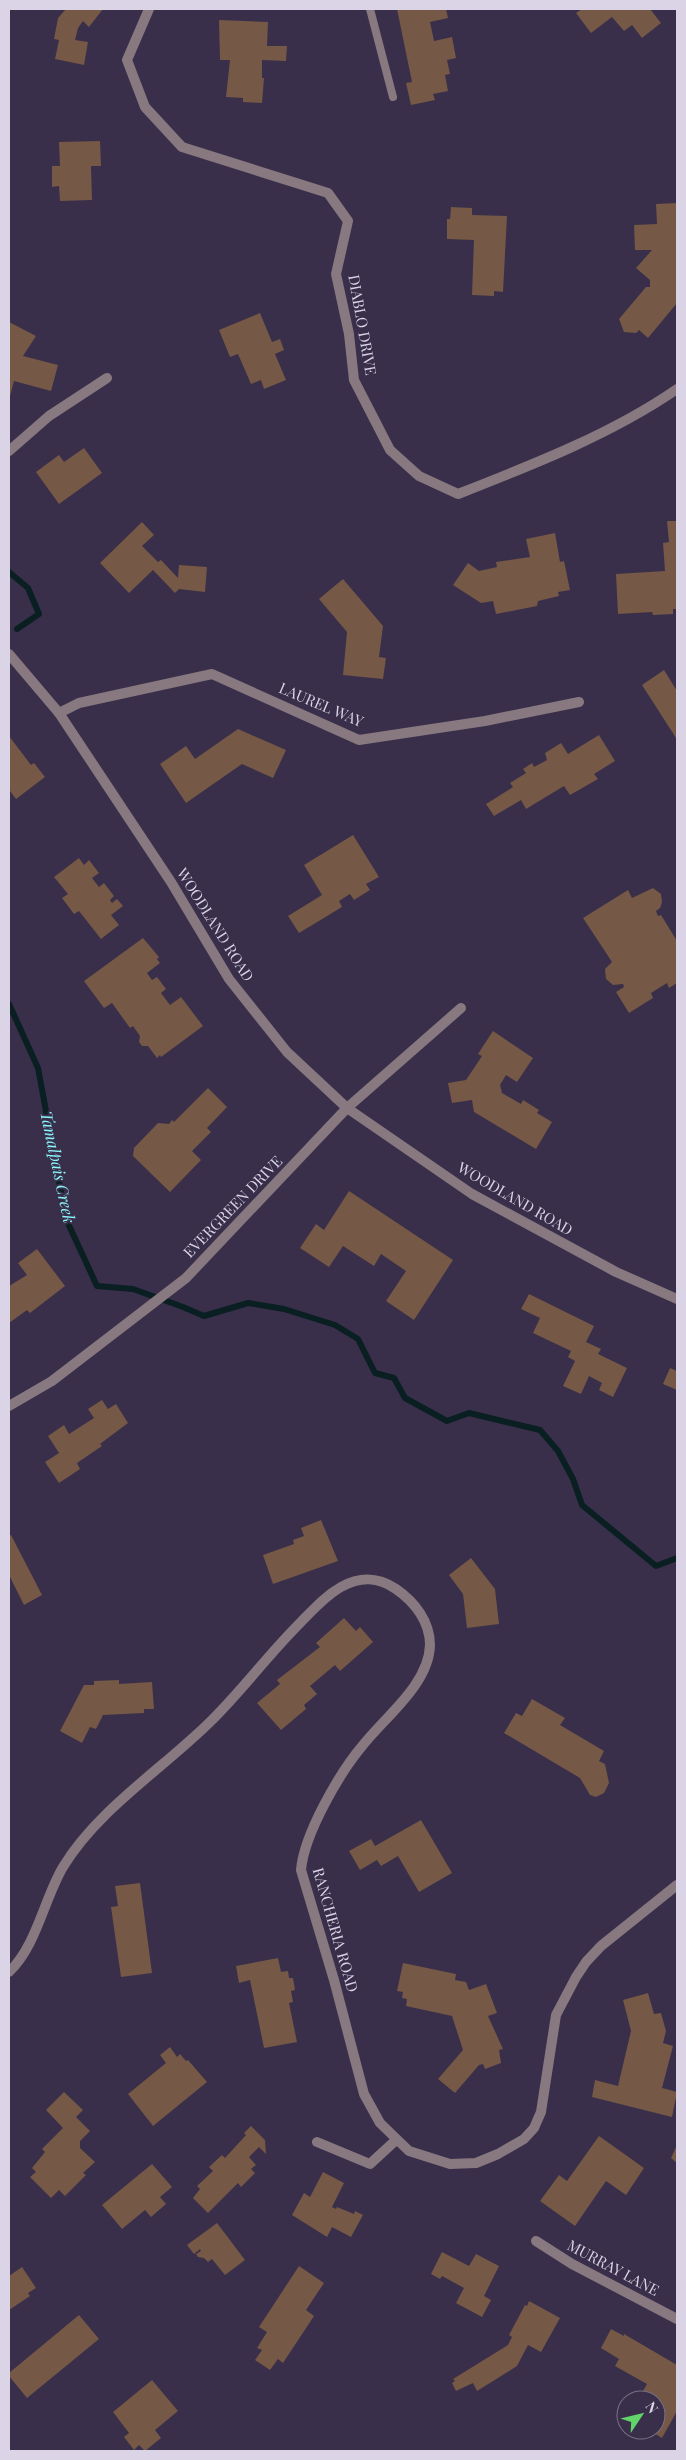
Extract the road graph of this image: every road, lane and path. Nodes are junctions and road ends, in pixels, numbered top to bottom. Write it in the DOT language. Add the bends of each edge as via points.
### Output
graph roads {
  1 [pos="149,9"];
  2 [pos="370,9"];
  3 [pos="393,97"];
  4 [pos="107,378"];
  5 [pos="677,389"];
  6 [pos="9,451"];
  7 [pos="9,654"];
  8 [pos="579,702"];
  9 [pos="59,713"];
  10 [pos="461,1008"];
  11 [pos="347,1108"];
  12 [pos="677,1298"];
  13 [pos="9,1406"];
  14 [pos="677,1885"];
  15 [pos="9,1972"];
  16 [pos="396,2140"];
  17 [pos="317,2142"];
  18 [pos="536,2241"];
  19 [pos="677,2319"];
  1 -- 5 [label="street, DIABLO DRIVE" via="127,60 145,107 182,147 328,193 348,221 336,274 349,334 354,380 390,450 419,476 458,494 533,464 651,407"];
  2 -- 3 [label="lane"];
  4 -- 6 [label="street" via="49,416"];
  7 -- 9 [label="street, WOODLAND ROAD"];
  8 -- 9 [label="street, LAUREL WAY" via="485,721 359,740 212,674 79,702"];
  9 -- 11 [label="street, WOODLAND ROAD" via="171,882 229,979 287,1052"];
  10 -- 11 [label="street, EVERGREEN DRIVE"];
  11 -- 12 [label="street, WOODLAND ROAD" via="472,1194 616,1272"];
  11 -- 13 [label="street, EVERGREEN DRIVE" via="186,1278 52,1381"];
  14 -- 16 [label="street, RANCHERIA ROAD" via="601,1946 576,1977 556,2015 541,2112 534,2128 524,2139 476,2163 450,2164 409,2151"];
  15 -- 16 [label="street, RANCHERIA ROAD" via="28,1942 63,1867 94,1827 212,1720 323,1600 358,1580 373,1578 387,1583 402,1593 421,1614 428,1630 428,1664 420,1680 340,1775 302,1856 301,1870 364,2094 380,2122"];
  16 -- 17 [label="street" via="370,2164"];
  18 -- 19 [label="street, MURRAY LANE" via="572,2264"];
}
